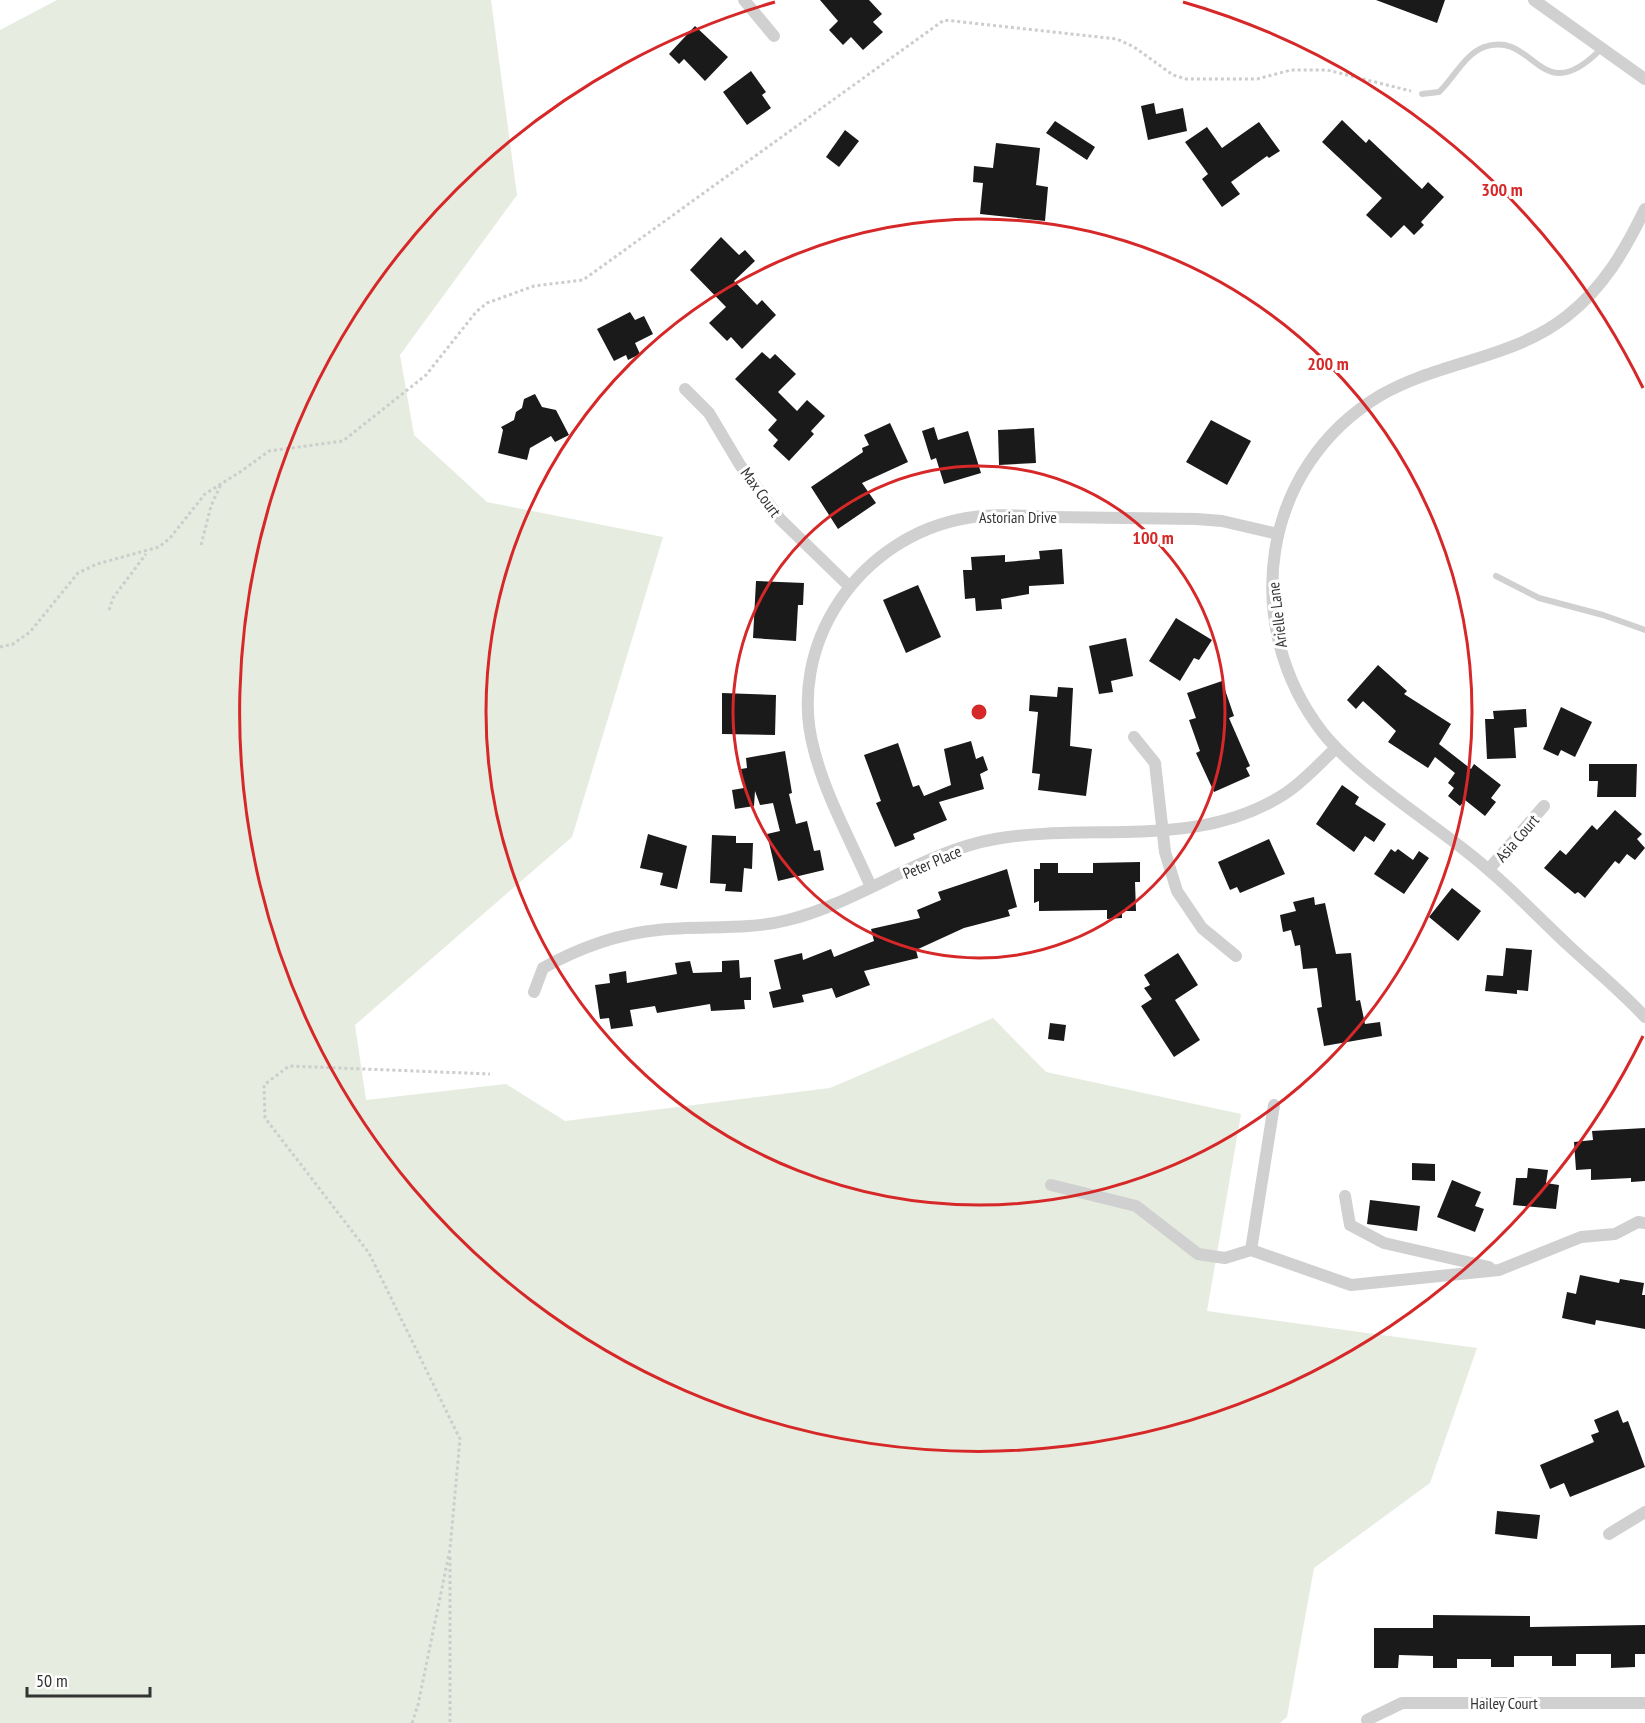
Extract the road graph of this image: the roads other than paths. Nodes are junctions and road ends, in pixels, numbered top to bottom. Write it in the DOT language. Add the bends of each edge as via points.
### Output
graph roads {
  1 [pos="744,0"];
  2 [pos="1534,0"];
  3 [pos="774,36"];
  4 [pos="1602,48"];
  5 [pos="1645,79"];
  6 [pos="1422,94"];
  7 [pos="1645,209"];
  8 [pos="685,389"];
  9 [pos="1278,534"];
  10 [pos="1496,576"];
  11 [pos="849,586"];
  12 [pos="1645,630"];
  13 [pos="1134,737"];
  14 [pos="1336,748"];
  15 [pos="1544,806"];
  16 [pos="1163,831"];
  17 [pos="1490,869"];
  18 [pos="871,887"];
  19 [pos="1236,956"];
  20 [pos="534,992"];
  21 [pos="1645,1017"];
  22 [pos="1274,1105"];
  23 [pos="1051,1185"];
  24 [pos="1345,1196"];
  25 [pos="1645,1223"];
  26 [pos="1251,1250"];
  27 [pos="1499,1270"];
  28 [pos="1645,1512"];
  29 [pos="1609,1534"];
  30 [pos="1645,1703"];
  31 [pos="1367,1720"];
  1 -- 3 [label="street"];
  2 -- 4 [label="street"];
  4 -- 5 [label="street"];
  4 -- 6 [label="lane" via="1576,70 1558,74 1513,48 1483,47 1439,92"];
  7 -- 9 [label="street, Arielle Lane" via="1610,273 1566,317 1512,347 1408,381 1355,414 1334,433 1304,472"];
  8 -- 11 [label="street, Max Court" via="710,413 780,519"];
  9 -- 11 [label="street, Astorian Drive" via="1197,519 989,515 935,525 905,539 880,555"];
  9 -- 14 [label="street, Arielle Lane" via="1271,599 1282,657 1309,714"];
  10 -- 12 [label="lane" via="1539,598"];
  11 -- 18 [label="street, Astorian Drive" via="827,621 815,651 808,696 809,722 820,770"];
  13 -- 16 [label="street" via="1155,763"];
  14 -- 16 [label="street, Peter Place" via="1294,787 1248,813 1207,826"];
  14 -- 17 [label="street, Arielle Lane"];
  15 -- 17 [label="street, Asia Court"];
  16 -- 18 [label="street, Peter Place" via="1029,835 992,840 957,850"];
  16 -- 19 [label="street" via="1170,872 1188,910 1209,935"];
  17 -- 21 [label="street, Arielle Lane"];
  18 -- 20 [label="street, Peter Place" via="779,922 722,929 659,930 596,943 543,968"];
  22 -- 26 [label="street"];
  23 -- 26 [label="street" via="1136,1206 1198,1254 1225,1258"];
  24 -- 27 [label="street" via="1350,1225 1384,1243"];
  25 -- 27 [label="street" via="1638,1222 1615,1234 1581,1238"];
  26 -- 27 [label="street" via="1351,1285"];
  28 -- 29 [label="street"];
  30 -- 31 [label="street, Hailey Court" via="1402,1703"];
}
